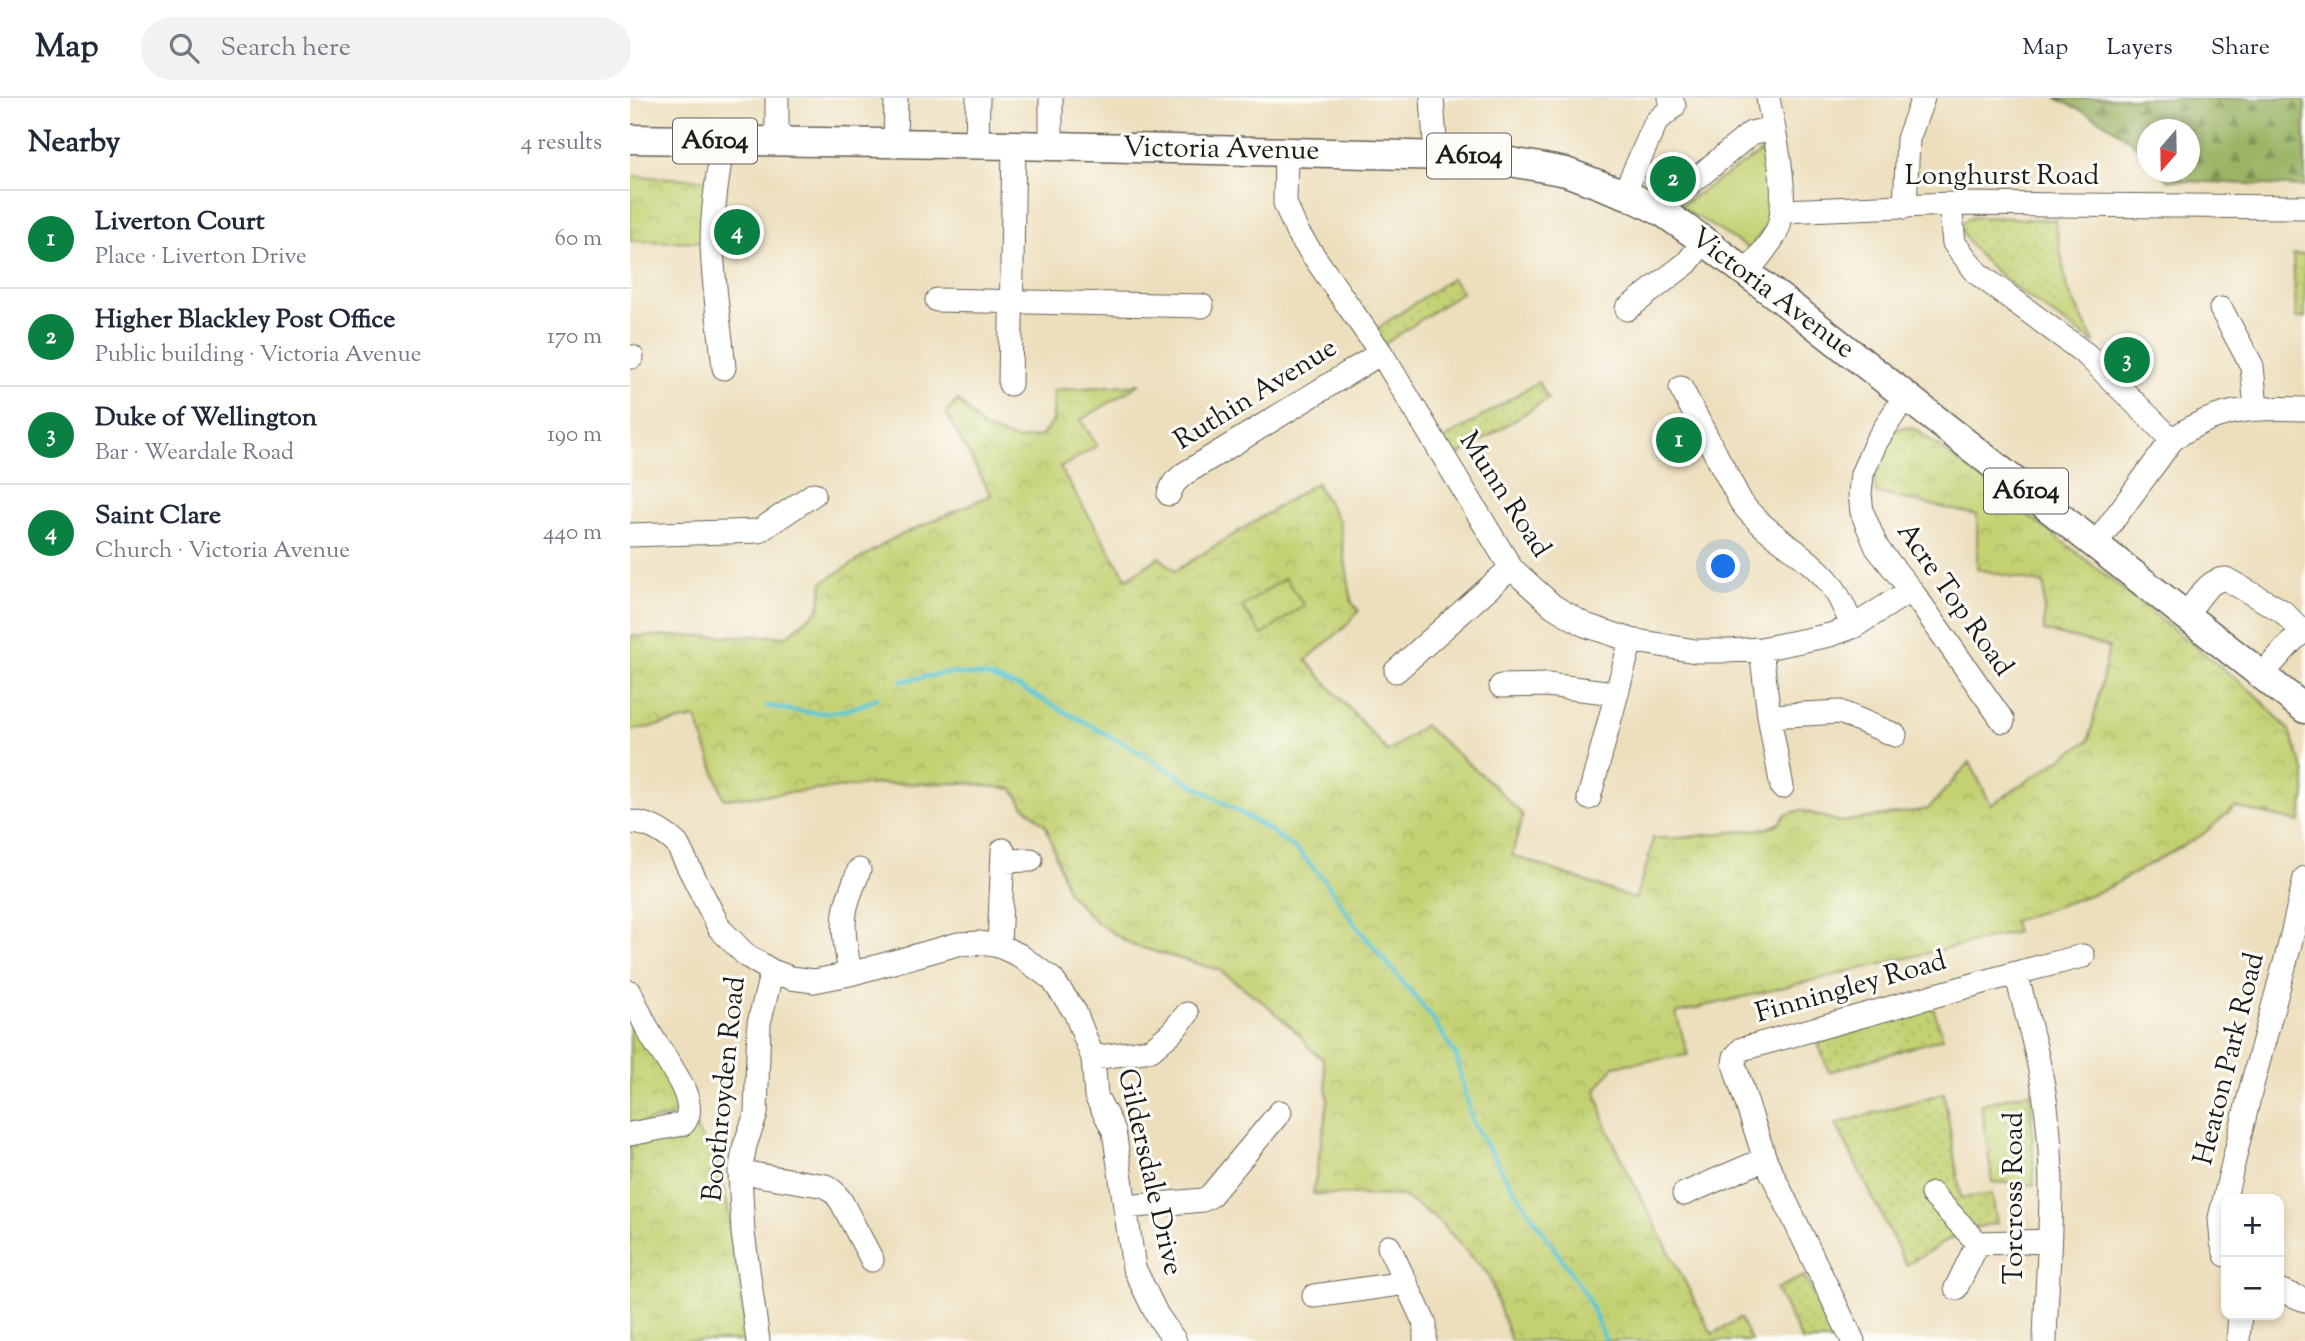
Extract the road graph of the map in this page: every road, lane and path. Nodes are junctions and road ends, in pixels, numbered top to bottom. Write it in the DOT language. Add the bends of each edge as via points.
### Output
graph roads {
  1 [pos="777,98"];
  2 [pos="896,98"];
  3 [pos="978,98"];
  4 [pos="1051,98"];
  5 [pos="1432,98"];
  6 [pos="1648,98"];
  7 [pos="1670,98"];
  8 [pos="1768,98"];
  9 [pos="1923,98"];
  10 [pos="1773,128"];
  11 [pos="630,139"];
  12 [pos="723,141"];
  13 [pos="776,142"];
  14 [pos="895,144"];
  15 [pos="977,144"];
  16 [pos="1014,145"];
  17 [pos="1051,146"];
  18 [pos="1286,152"];
  19 [pos="1436,156"];
  20 [pos="1624,194"];
  21 [pos="1950,204"];
  22 [pos="1905,207"];
  23 [pos="2305,207"];
  24 [pos="1783,211"];
  25 [pos="1664,213"];
  26 [pos="1704,241"];
  27 [pos="1747,273"];
  28 [pos="937,300"];
  29 [pos="1011,302"];
  30 [pos="1202,306"];
  31 [pos="1626,309"];
  32 [pos="2221,309"];
  33 [pos="1381,353"];
  34 [pos="724,368"];
  35 [pos="1010,384"];
  36 [pos="1681,388"];
  37 [pos="1905,396"];
  38 [pos="2256,408"];
  39 [pos="2305,409"];
  40 [pos="2172,440"];
  41 [pos="814,494"];
  42 [pos="1169,494"];
  43 [pos="630,535"];
  44 [pos="2095,545"];
  45 [pos="1511,568"];
  46 [pos="1911,590"];
  47 [pos="2186,615"];
  48 [pos="1853,627"];
  49 [pos="2301,639"];
  50 [pos="1631,640"];
  51 [pos="1761,649"];
  52 [pos="1396,671"];
  53 [pos="2262,675"];
  54 [pos="1501,686"];
  55 [pos="1615,693"];
  56 [pos="2305,709"];
  57 [pos="1769,716"];
  58 [pos="2003,721"];
  59 [pos="1895,735"];
  60 [pos="1782,787"];
  61 [pos="1589,798"];
  62 [pos="630,822"];
  63 [pos="1031,860"];
  64 [pos="859,870"];
  65 [pos="2305,878"];
  66 [pos="999,946"];
  67 [pos="2083,956"];
  68 [pos="772,971"];
  69 [pos="2016,973"];
  70 [pos="850,974"];
  71 [pos="630,992"];
  72 [pos="1187,1014"];
  73 [pos="1093,1058"];
  74 [pos="1280,1112"];
  75 [pos="630,1134"];
  76 [pos="1765,1159"];
  77 [pos="740,1172"];
  78 [pos="1684,1194"];
  79 [pos="1931,1194"];
  80 [pos="2226,1194"];
  81 [pos="1125,1207"];
  82 [pos="2048,1241"];
  83 [pos="1978,1242"];
  84 [pos="1389,1247"];
  85 [pos="874,1264"];
  86 [pos="1406,1283"];
  87 [pos="1956,1289"];
  88 [pos="2284,1292"];
  89 [pos="1314,1296"];
  90 [pos="2305,1300"];
  91 [pos="2240,1320"];
  92 [pos="758,1341"];
  93 [pos="1175,1341"];
  94 [pos="1425,1341"];
  95 [pos="1853,1341"];
  96 [pos="2045,1341"];
  97 [pos="2238,1341"];
  1 -- 13 [label="street"];
  2 -- 14 [label="street"];
  3 -- 15 [label="street"];
  4 -- 17 [label="street"];
  5 -- 19 [label="street"];
  6 -- 7 [label="street" via="1662,102"];
  7 -- 20 [label="street" via="1674,106 1656,122"];
  8 -- 10 [label="street"];
  9 -- 22 [label="street" via="1908,139"];
  10 -- 24 [label="street"];
  10 -- 25 [label="street" via="1751,133 1672,199"];
  11 -- 12 [label="main road, Victoria Avenue / A6104"];
  12 -- 13 [label="main road, Victoria Avenue / A6104"];
  12 -- 34 [label="street" via="712,244"];
  13 -- 14 [label="main road, Victoria Avenue / A6104"];
  14 -- 15 [label="main road, Victoria Avenue / A6104"];
  15 -- 16 [label="main road, Victoria Avenue / A6104"];
  16 -- 17 [label="main road, Victoria Avenue / A6104"];
  16 -- 29 [label="street"];
  17 -- 18 [label="main road, Victoria Avenue / A6104"];
  18 -- 19 [label="main road, Victoria Avenue / A6104"];
  18 -- 33 [label="street, Munn Road" via="1286,203 1297,232"];
  19 -- 20 [label="main road, Victoria Avenue / A6104" via="1484,157 1544,167"];
  20 -- 25 [label="main road, Victoria Avenue / A6104"];
  21 -- 22 [label="street, Longhurst Road"];
  21 -- 23 [label="street, Longhurst Road"];
  21 -- 40 [label="street" via="1954,243 1977,273 2087,355"];
  22 -- 24 [label="street, Longhurst Road"];
  24 -- 27 [label="street" via="1776,232"];
  25 -- 26 [label="main road, Victoria Avenue / A6104"];
  26 -- 27 [label="main road, Victoria Avenue / A6104"];
  26 -- 31 [label="street" via="1687,263"];
  27 -- 37 [label="main road, Victoria Avenue / A6104"];
  28 -- 29 [label="street"];
  29 -- 30 [label="street"];
  29 -- 35 [label="street"];
  32 -- 38 [label="street" via="2252,366"];
  33 -- 42 [label="street, Ruthin Avenue" via="1184,474"];
  33 -- 45 [label="street, Munn Road"];
  36 -- 48 [label="street" via="1751,516 1829,582"];
  37 -- 44 [label="main road, Victoria Avenue / A6104"];
  37 -- 46 [label="street, Acre Top Road" via="1876,442 1862,474 1860,495 1862,512 1878,548"];
  38 -- 39 [label="street"];
  38 -- 40 [label="street" via="2201,421"];
  40 -- 44 [label="street"];
  41 -- 43 [label="street" via="759,531"];
  44 -- 47 [label="main road, Victoria Avenue / A6104"];
  45 -- 50 [label="street, Munn Road" via="1585,625"];
  45 -- 52 [label="street"];
  46 -- 48 [label="street, Munn Road"];
  46 -- 58 [label="street, Acre Top Road"];
  47 -- 49 [label="street" via="2211,583 2226,579 2282,611"];
  47 -- 53 [label="main road, Victoria Avenue / A6104"];
  48 -- 51 [label="street, Munn Road"];
  49 -- 53 [label="street"];
  50 -- 51 [label="street, Munn Road" via="1695,651"];
  50 -- 55 [label="street"];
  51 -- 57 [label="street"];
  53 -- 56 [label="main road, Victoria Avenue / A6104"];
  54 -- 55 [label="street" via="1547,685"];
  55 -- 61 [label="street"];
  57 -- 59 [label="street" via="1840,712"];
  57 -- 60 [label="street"];
  62 -- 68 [label="street, Boothroyden Road" via="653,827 677,844 720,929 747,956"];
  63 -- 66 [label="street" via="1003,856"];
  64 -- 70 [label="street" via="844,920"];
  65 -- 80 [label="street, Heaton Park Road"];
  66 -- 70 [label="street, Gildersdale Drive" via="958,944"];
  66 -- 73 [label="street, Gildersdale Drive" via="1052,979 1075,1012"];
  67 -- 69 [label="street, Finningley Road"];
  68 -- 70 [label="street, Gildersdale Drive" via="814,981"];
  68 -- 77 [label="street, Boothroyden Road" via="759,1024 756,1114"];
  69 -- 76 [label="street, Finningley Road" via="1742,1049 1734,1064"];
  69 -- 82 [label="street, Torcross Road" via="2048,1116"];
  71 -- 75 [label="street" via="690,1109 683,1124"];
  72 -- 73 [label="street" via="1178,1038 1151,1050"];
  73 -- 81 [label="street, Gildersdale Drive" via="1096,1096 1114,1131"];
  74 -- 81 [label="street" via="1259,1127 1210,1196"];
  76 -- 78 [label="street"];
  76 -- 95 [label="street, Finningley Road"];
  77 -- 85 [label="street" via="826,1186 841,1201"];
  77 -- 92 [label="street, Boothroyden Road"];
  79 -- 83 [label="street"];
  81 -- 93 [label="street, Gildersdale Drive" via="1134,1268"];
  82 -- 83 [label="street"];
  82 -- 96 [label="street, Torcross Road"];
  83 -- 87 [label="street"];
  84 -- 86 [label="street"];
  86 -- 89 [label="street"];
  86 -- 94 [label="street" via="1425,1324"];
  88 -- 90 [label="street"];
  91 -- 97 [label="street"];
}
